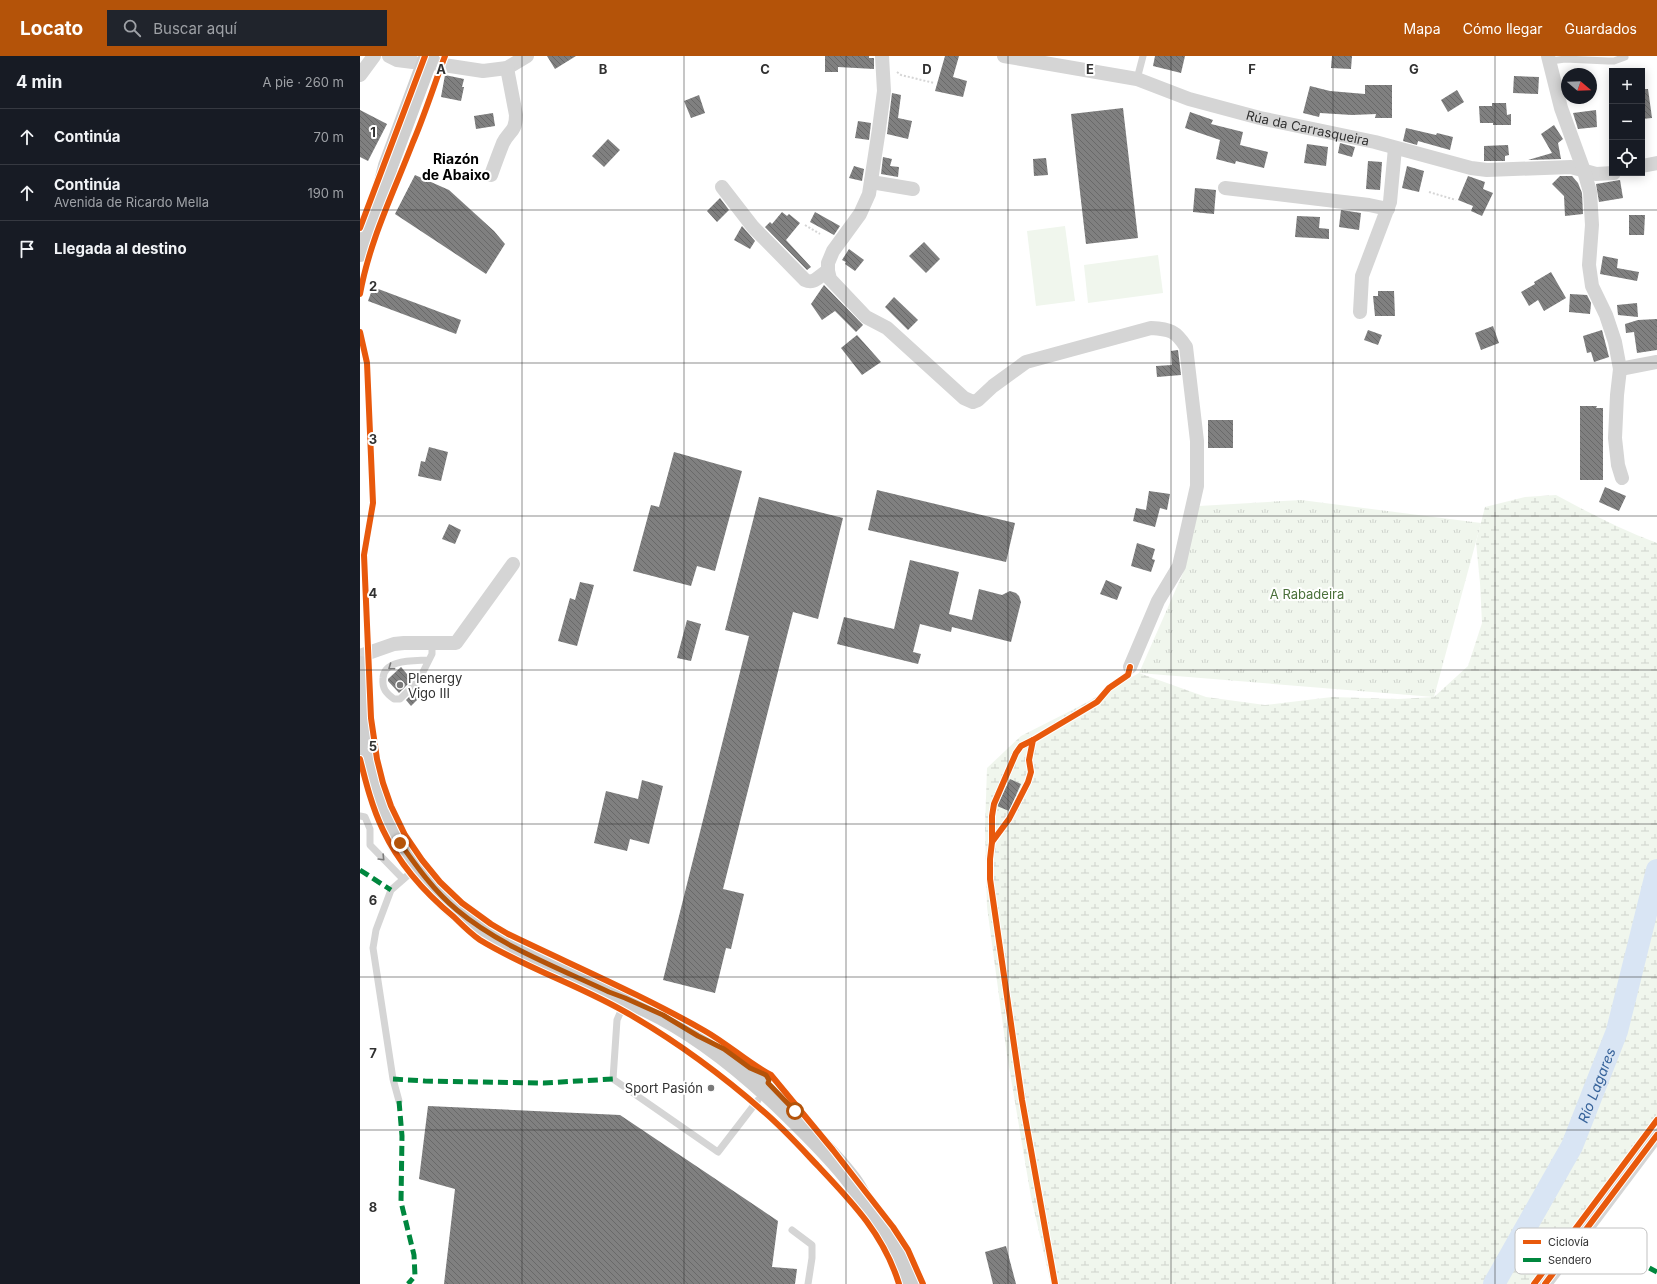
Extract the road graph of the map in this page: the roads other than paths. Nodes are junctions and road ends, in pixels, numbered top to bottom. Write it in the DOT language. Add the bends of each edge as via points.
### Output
graph roads {
  1 [pos="374,56"];
  2 [pos="389,56"];
  3 [pos="527,56"];
  4 [pos="882,56"];
  5 [pos="1004,56"];
  6 [pos="1142,56"];
  7 [pos="1625,57"];
  8 [pos="1549,58"];
  9 [pos="432,59"];
  10 [pos="507,68"];
  11 [pos="360,75"];
  12 [pos="1137,79"];
  13 [pos="1395,148"];
  14 [pos="1657,162"];
  15 [pos="1645,165"];
  16 [pos="1584,171"];
  17 [pos="1609,173"];
  18 [pos="491,175"];
  19 [pos="871,182"];
  20 [pos="722,187"];
  21 [pos="1224,188"];
  22 [pos="913,189"];
  23 [pos="382,190"];
  24 [pos="1388,209"];
  25 [pos="360,252"];
  26 [pos="828,271"];
  27 [pos="1360,312"];
  28 [pos="1657,362"];
  29 [pos="1620,369"];
  30 [pos="1622,478"];
  31 [pos="513,564"];
  32 [pos="432,642"];
  33 [pos="360,656"];
  34 [pos="428,660"];
  35 [pos="360,666"];
  36 [pos="1130,667"];
  37 [pos="362,736"];
  38 [pos="360,816"];
  39 [pos="410,873"];
  40 [pos="609,992"];
  41 [pos="624,1004"];
  42 [pos="691,1039"];
  43 [pos="759,1086"];
  44 [pos="399,1101"];
  45 [pos="1657,1135"];
  46 [pos="866,1206"];
  47 [pos="1587,1228"];
  48 [pos="792,1230"];
  49 [pos="1553,1274"];
  50 [pos="808,1284"];
  51 [pos="910,1284"];
  52 [pos="1545,1284"];
  1 -- 11 [label="street"];
  2 -- 9 [label="street" via="397,60"];
  3 -- 10 [label="street"];
  4 -- 19 [label="street" via="884,91"];
  5 -- 12 [label="street, Rúa da Carrasqueira"];
  6 -- 12 [label="lane"];
  7 -- 8 [label="lane" via="1608,62"];
  8 -- 16 [label="street" via="1560,108"];
  9 -- 10 [label="street" via="483,71"];
  9 -- 23 [label="main road" via="417,101 405,121"];
  9 -- 23 [label="main road" via="396,168"];
  10 -- 18 [label="street" via="516,122 504,141"];
  12 -- 13 [label="street, Rúa da Carrasqueira" via="1189,99 1260,118"];
  13 -- 16 [label="street, Rúa da Carrasqueira" via="1487,170 1572,167"];
  13 -- 24 [label="street"];
  14 -- 15 [label="street"];
  16 -- 17 [label="street, Rúa da Carrasqueira"];
  16 -- 29 [label="street" via="1592,209 1589,265 1592,286 1606,315"];
  19 -- 22 [label="street"];
  19 -- 26 [label="street" via="869,194 860,214 833,251"];
  20 -- 26 [label="street" via="754,227 805,280 815,281"];
  21 -- 24 [label="street" via="1369,204"];
  23 -- 25 [label="main road"];
  24 -- 27 [label="street" via="1362,276"];
  26 -- 36 [label="street" via="830,279 866,317 887,328 964,398 973,402 1026,362 1151,328 1171,331 1180,337 1186,347 1189,368 1197,441 1197,486 1179,566 1158,601"];
  28 -- 29 [label="street"];
  29 -- 30 [label="street" via="1615,438"];
  31 -- 32 [label="street" via="456,643"];
  32 -- 33 [label="street" via="394,644"];
  32 -- 34 [label="lane" via="432,654"];
  34 -- 34 [label="lane, one-way" via="394,664 383,674 382,686 394,699 400,699 419,680"];
  35 -- 37 [label="main road"];
  37 -- 39 [label="main road" via="384,814 400,843"];
  38 -- 39 [label="lane, one-way" via="365,817 370,829 370,845"];
  39 -- 40 [label="main road" via="434,888 456,910 481,928 514,947"];
  39 -- 44 [label="lane" via="392,890 376,930 373,948 393,1079"];
  40 -- 41 [label="main road"];
  40 -- 42 [label="main road" via="663,1015"];
  41 -- 42 [label="main road"];
  41 -- 43 [label="lane" via="617,1020 613,1079 718,1152"];
  42 -- 43 [label="main road"];
  43 -- 46 [label="main road" via="800,1142"];
  43 -- 46 [label="main road" via="821,1145 853,1183"];
  45 -- 47 [label="street"];
  46 -- 51 [label="main road" via="892,1244"];
  48 -- 50 [label="lane" via="812,1245"];
  49 -- 52 [label="street"];
}
